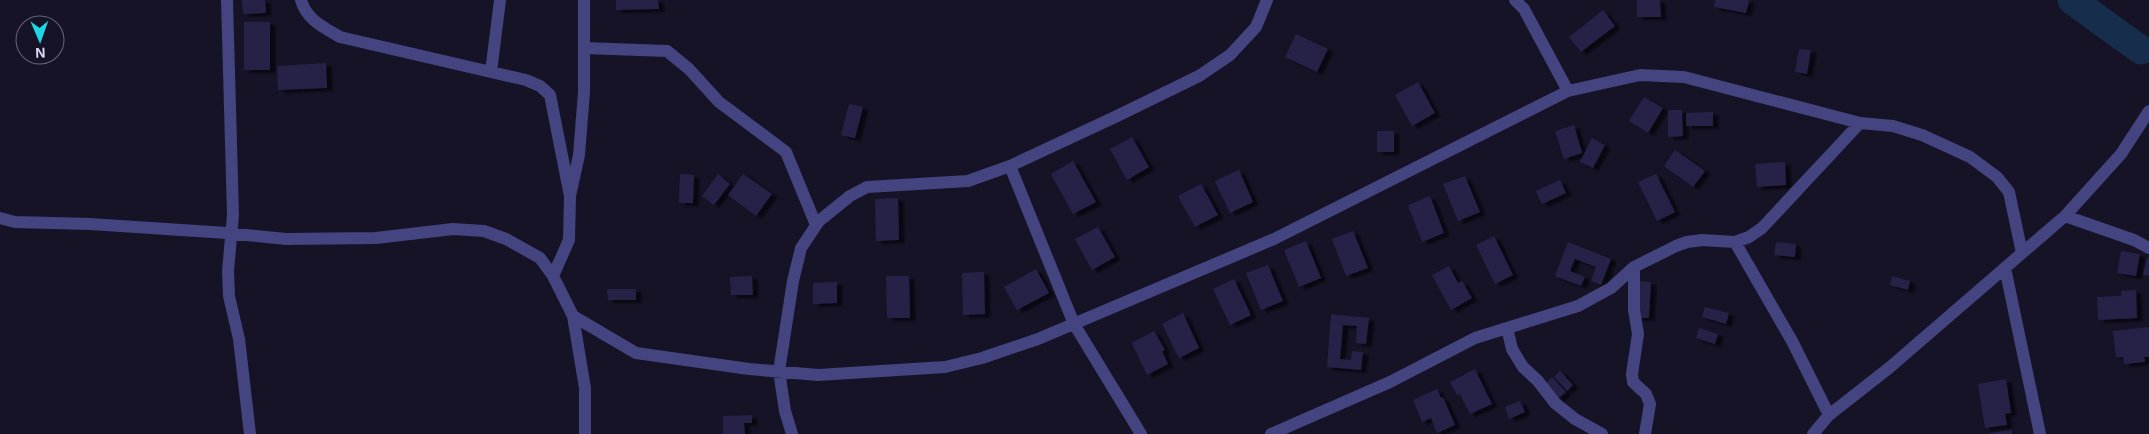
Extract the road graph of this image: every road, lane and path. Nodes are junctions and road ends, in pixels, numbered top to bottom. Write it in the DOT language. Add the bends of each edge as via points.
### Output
graph roads {
  1 [pos="227,0"];
  2 [pos="300,0"];
  3 [pos="500,0"];
  4 [pos="584,0"];
  5 [pos="1266,0"];
  6 [pos="1514,0"];
  7 [pos="584,48"];
  8 [pos="490,72"];
  9 [pos="1568,91"];
  10 [pos="2149,111"];
  11 [pos="1860,122"];
  12 [pos="1010,166"];
  13 [pos="570,196"];
  14 [pos="2065,216"];
  15 [pos="0,218"];
  16 [pos="816,224"];
  17 [pos="232,235"];
  18 [pos="1735,242"];
  19 [pos="2149,248"];
  20 [pos="2022,253"];
  21 [pos="1634,266"];
  22 [pos="2005,268"];
  23 [pos="553,276"];
  24 [pos="573,316"];
  25 [pos="1074,324"];
  26 [pos="1507,328"];
  27 [pos="779,371"];
  28 [pos="1829,415"];
  29 [pos="1584,431"];
  30 [pos="1276,432"];
  31 [pos="250,434"];
  32 [pos="585,434"];
  33 [pos="792,434"];
  34 [pos="1141,434"];
  35 [pos="1299,434"];
  36 [pos="1602,434"];
  37 [pos="1645,434"];
  38 [pos="1813,434"];
  39 [pos="2040,434"];
  1 -- 17 [label="street"];
  2 -- 8 [label="street" via="318,24 340,37"];
  3 -- 8 [label="street"];
  4 -- 7 [label="street"];
  5 -- 12 [label="street" via="1256,27 1230,55 1199,76"];
  6 -- 9 [label="street" via="1524,9"];
  7 -- 13 [label="street" via="579,155"];
  7 -- 16 [label="street" via="667,51 689,69 719,102 786,152"];
  8 -- 13 [label="street" via="526,80 550,95"];
  9 -- 11 [label="street" via="1640,76 1684,77"];
  9 -- 25 [label="street" via="1274,239"];
  10 -- 14 [label="street" via="2121,154"];
  11 -- 18 [label="street" via="1762,228"];
  11 -- 20 [label="street" via="1893,126 1922,135 1970,157 1997,177 2009,192"];
  12 -- 16 [label="street" via="968,180 867,188 850,196"];
  12 -- 25 [label="street"];
  13 -- 23 [label="street" via="569,240"];
  14 -- 19 [label="street"];
  14 -- 20 [label="street"];
  15 -- 17 [label="street" via="15,222"];
  16 -- 27 [label="street" via="801,248"];
  17 -- 23 [label="street" via="286,239 376,238 453,229 484,231 540,258"];
  17 -- 31 [label="street" via="229,296 239,339"];
  18 -- 21 [label="street" via="1687,242"];
  18 -- 28 [label="street" via="1792,341"];
  20 -- 22 [label="street"];
  21 -- 26 [label="street" via="1611,288 1578,306"];
  21 -- 37 [label="street" via="1634,310 1638,334 1632,374 1633,382 1646,394 1650,404"];
  22 -- 28 [label="street"];
  22 -- 39 [label="street"];
  23 -- 24 [label="street"];
  24 -- 27 [label="street" via="636,353"];
  24 -- 32 [label="street" via="585,388"];
  25 -- 27 [label="street" via="1038,340 945,367 818,374"];
  25 -- 34 [label="street"];
  26 -- 29 [label="street" via="1512,349 1523,367"];
  26 -- 30 [label="street" via="1475,338 1390,382"];
  27 -- 33 [label="street"];
  28 -- 38 [label="street"];
  29 -- 36 [label="street"];
  30 -- 35 [label="street"];
}
